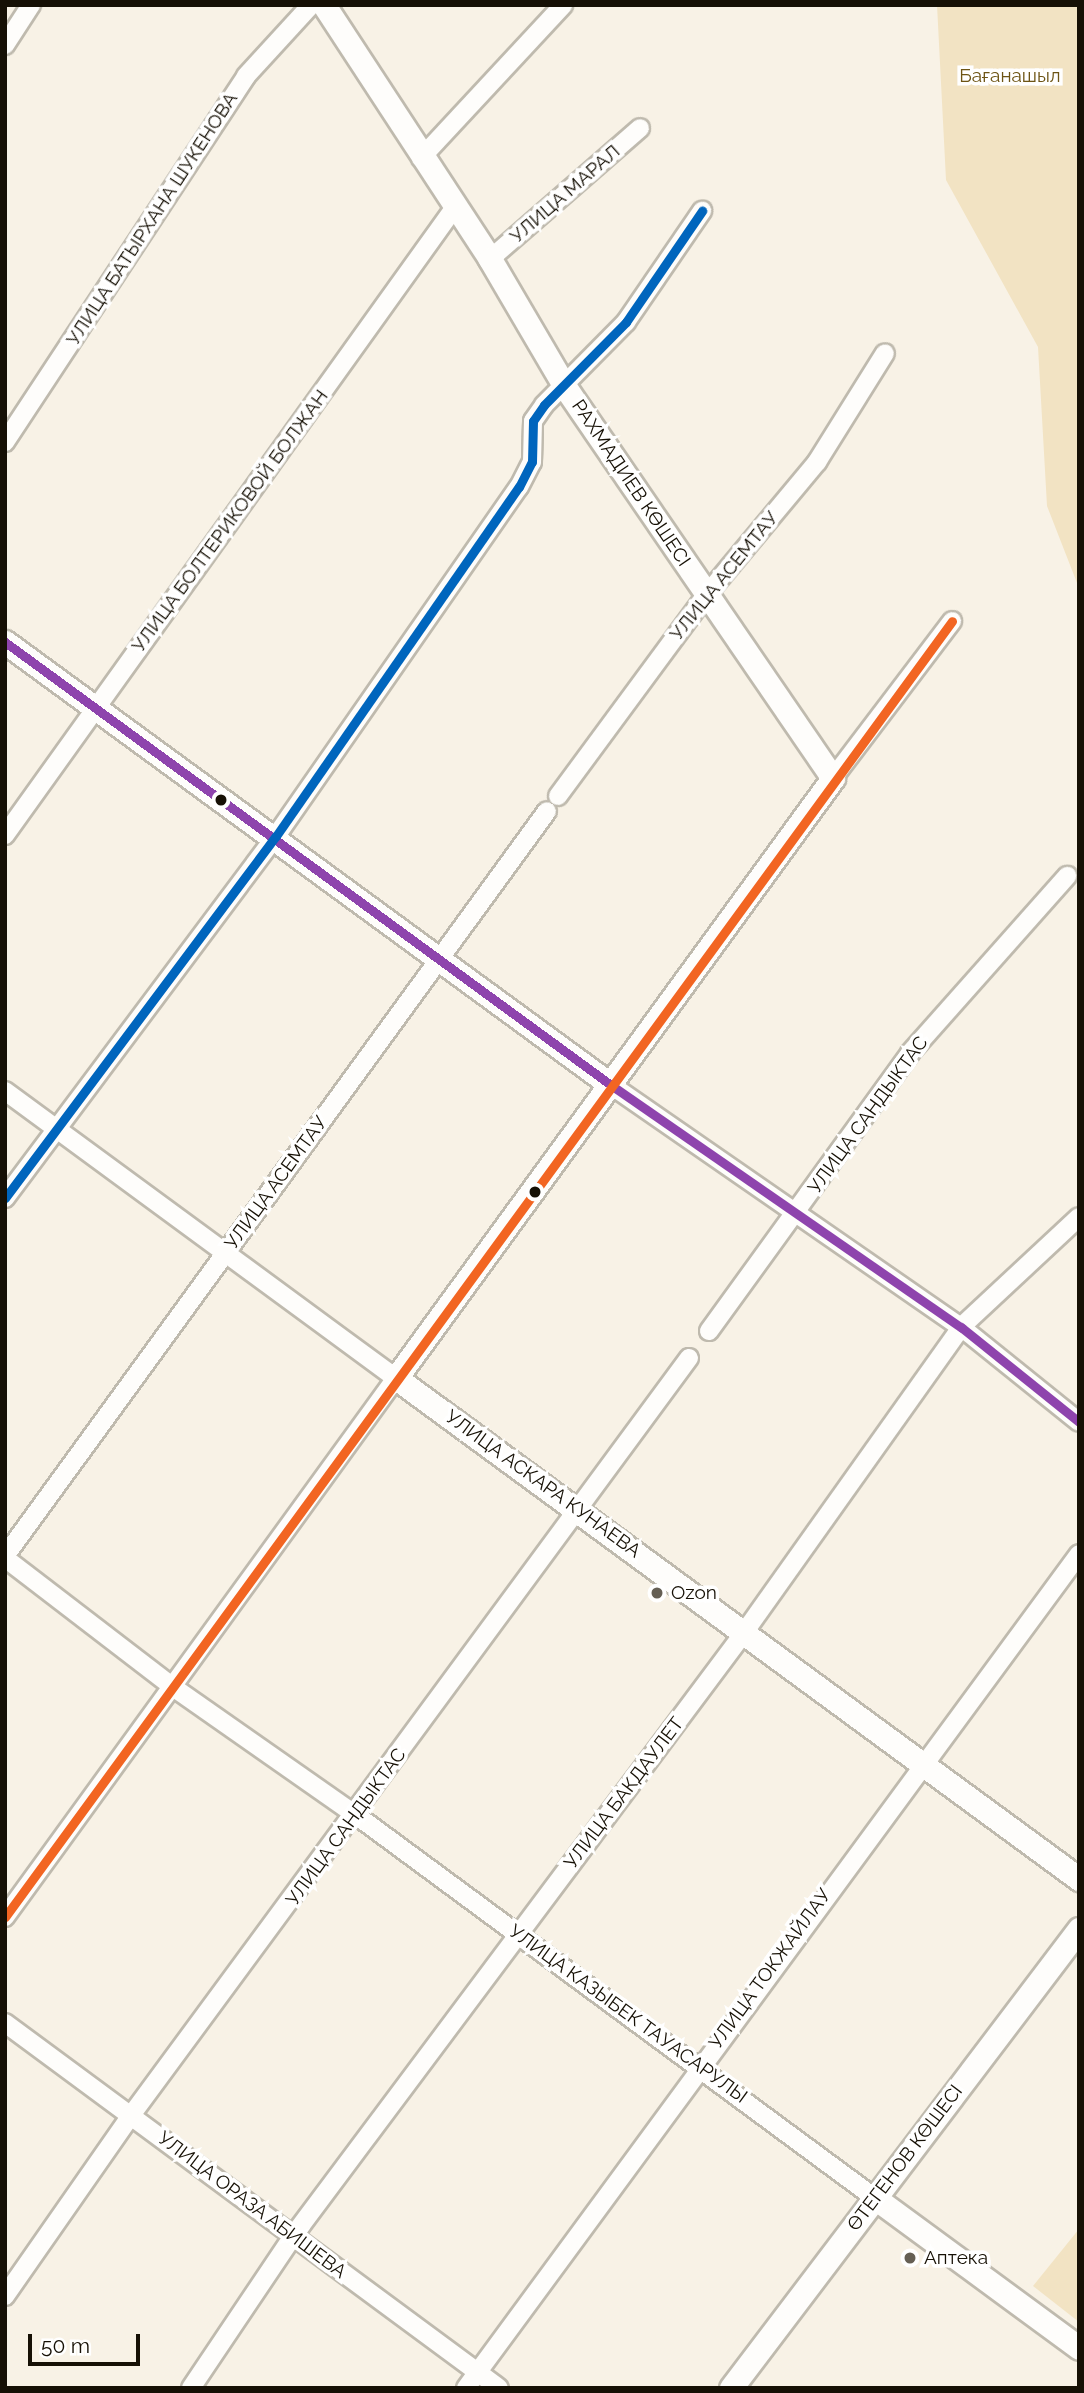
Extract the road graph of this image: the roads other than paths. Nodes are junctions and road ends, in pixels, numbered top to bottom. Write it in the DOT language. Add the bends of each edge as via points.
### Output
graph roads {
  1 [pos="32,5"];
  2 [pos="311,5"];
  3 [pos="324,5"];
  4 [pos="563,5"];
  5 [pos="5,45"];
  6 [pos="640,128"];
  7 [pos="421,158"];
  8 [pos="455,207"];
  9 [pos="702,211"];
  10 [pos="490,259"];
  11 [pos="885,353"];
  12 [pos="565,387"];
  13 [pos="5,442"];
  14 [pos="707,594"];
  15 [pos="952,621"];
  16 [pos="5,642"];
  17 [pos="96,707"];
  18 [pos="833,778"];
  19 [pos="558,796"];
  20 [pos="547,811"];
  21 [pos="5,835"];
  22 [pos="276,836"];
  23 [pos="1067,876"];
  24 [pos="438,958"];
  25 [pos="611,1085"];
  26 [pos="5,1091"];
  27 [pos="57,1127"];
  28 [pos="5,1198"];
  29 [pos="798,1212"];
  30 [pos="1079,1217"];
  31 [pos="226,1252"];
  32 [pos="961,1327"];
  33 [pos="709,1331"];
  34 [pos="689,1358"];
  35 [pos="396,1378"];
  36 [pos="1079,1422"];
  37 [pos="577,1508"];
  38 [pos="1079,1554"];
  39 [pos="5,1557"];
  40 [pos="746,1630"];
  41 [pos="173,1687"];
  42 [pos="923,1760"];
  43 [pos="356,1815"];
  44 [pos="1079,1879"];
  45 [pos="5,1917"];
  46 [pos="1079,1929"];
  47 [pos="518,1933"];
  48 [pos="5,2023"];
  49 [pos="698,2066"];
  50 [pos="132,2114"];
  51 [pos="875,2198"];
  52 [pos="293,2236"];
  53 [pos="5,2297"];
  54 [pos="1079,2347"];
  55 [pos="477,2372"];
  56 [pos="191,2388"];
  57 [pos="466,2388"];
  58 [pos="499,2388"];
  59 [pos="731,2388"];
  1 -- 5 [label="street"];
  2 -- 13 [label="street, УЛИЦА БАТЫРХАНА ШУКЕНОВА" via="246,76"];
  3 -- 7 [label="street, РАХМАДИЕВ КӨШЕСІ"];
  4 -- 7 [label="street"];
  6 -- 10 [label="street, УЛИЦА МАРАЛ"];
  7 -- 8 [label="street, РАХМАДИЕВ КӨШЕСІ"];
  8 -- 10 [label="street, РАХМАДИЕВ КӨШЕСІ"];
  8 -- 17 [label="street, УЛИЦА БОЛТЕРИКОВОЙ БОЛЖАН"];
  9 -- 12 [label="street" via="626,321"];
  10 -- 12 [label="street, РАХМАДИЕВ КӨШЕСІ"];
  11 -- 14 [label="street, УЛИЦА АСЕМТАУ" via="817,462"];
  12 -- 14 [label="street, РАХМАДИЕВ КӨШЕСІ"];
  12 -- 22 [label="street" via="533,421 533,462 519,487"];
  14 -- 18 [label="street, РАХМАДИЕВ КӨШЕСІ"];
  14 -- 19 [label="street, УЛИЦА АСЕМТАУ"];
  15 -- 18 [label="street"];
  16 -- 17 [label="street"];
  17 -- 21 [label="street, УЛИЦА БОЛТЕРИКОВОЙ БОЛЖАН"];
  17 -- 22 [label="street"];
  18 -- 25 [label="street"];
  20 -- 24 [label="street, УЛИЦА АСЕМТАУ"];
  22 -- 24 [label="street"];
  22 -- 27 [label="street"];
  23 -- 29 [label="street, УЛИЦА САНДЫКТАС" via="910,1053"];
  24 -- 25 [label="street"];
  24 -- 31 [label="street, УЛИЦА АСЕМТАУ"];
  25 -- 29 [label="street"];
  25 -- 35 [label="street"];
  26 -- 27 [label="street, УЛИЦА АСКАРА КУНАЕВА"];
  27 -- 28 [label="street"];
  27 -- 31 [label="street, УЛИЦА АСКАРА КУНАЕВА"];
  29 -- 32 [label="street"];
  29 -- 33 [label="street, УЛИЦА САНДЫКТАС"];
  30 -- 32 [label="street, УЛИЦА БАКДАУЛЕТ"];
  31 -- 35 [label="street, УЛИЦА АСКАРА КУНАЕВА"];
  31 -- 39 [label="street, УЛИЦА АСЕМТАУ"];
  32 -- 36 [label="street"];
  32 -- 40 [label="street, УЛИЦА БАКДАУЛЕТ"];
  34 -- 37 [label="street, УЛИЦА САНДЫКТАС"];
  35 -- 37 [label="street, УЛИЦА АСКАРА КУНАЕВА"];
  35 -- 41 [label="street"];
  37 -- 40 [label="street, УЛИЦА АСКАРА КУНАЕВА"];
  37 -- 43 [label="street, УЛИЦА САНДЫКТАС"];
  38 -- 42 [label="street, УЛИЦА ТОКЖАЙЛАУ"];
  39 -- 41 [label="street, УЛИЦА КАЗЫБЕК ТАУАСАРУЛЫ"];
  40 -- 42 [label="street, УЛИЦА АСКАРА КУНАЕВА"];
  40 -- 47 [label="street, УЛИЦА БАКДАУЛЕТ"];
  41 -- 43 [label="street, УЛИЦА КАЗЫБЕК ТАУАСАРУЛЫ"];
  41 -- 45 [label="street"];
  42 -- 44 [label="street, УЛИЦА АСКАРА КУНАЕВА"];
  42 -- 49 [label="street, УЛИЦА ТОКЖАЙЛАУ"];
  43 -- 47 [label="street, УЛИЦА КАЗЫБЕК ТАУАСАРУЛЫ"];
  43 -- 50 [label="street, УЛИЦА САНДЫКТАС"];
  46 -- 51 [label="street, ӨТЕГЕНОВ КӨШЕСІ"];
  47 -- 49 [label="street, УЛИЦА КАЗЫБЕК ТАУАСАРУЛЫ"];
  47 -- 52 [label="street, УЛИЦА БАКДАУЛЕТ"];
  48 -- 50 [label="street, УЛИЦА ОРАЗА АБИШЕВА"];
  49 -- 51 [label="street, УЛИЦА КАЗЫБЕК ТАУАСАРУЛЫ"];
  49 -- 55 [label="street, УЛИЦА ТОКЖАЙЛАУ"];
  50 -- 52 [label="street, УЛИЦА ОРАЗА АБИШЕВА"];
  50 -- 53 [label="street, УЛИЦА САНДЫКТАС"];
  51 -- 54 [label="street, УЛИЦА КАЗЫБЕК ТАУАСАРУЛЫ"];
  51 -- 59 [label="street, ӨТЕГЕНОВ КӨШЕСІ"];
  52 -- 55 [label="street, УЛИЦА ОРАЗА АБИШЕВА"];
  52 -- 56 [label="street, УЛИЦА БАКДАУЛЕТ"];
  55 -- 57 [label="street, УЛИЦА ТОКЖАЙЛАУ"];
  55 -- 58 [label="street, УЛИЦА ОРАЗА АБИШЕВА"];
}
